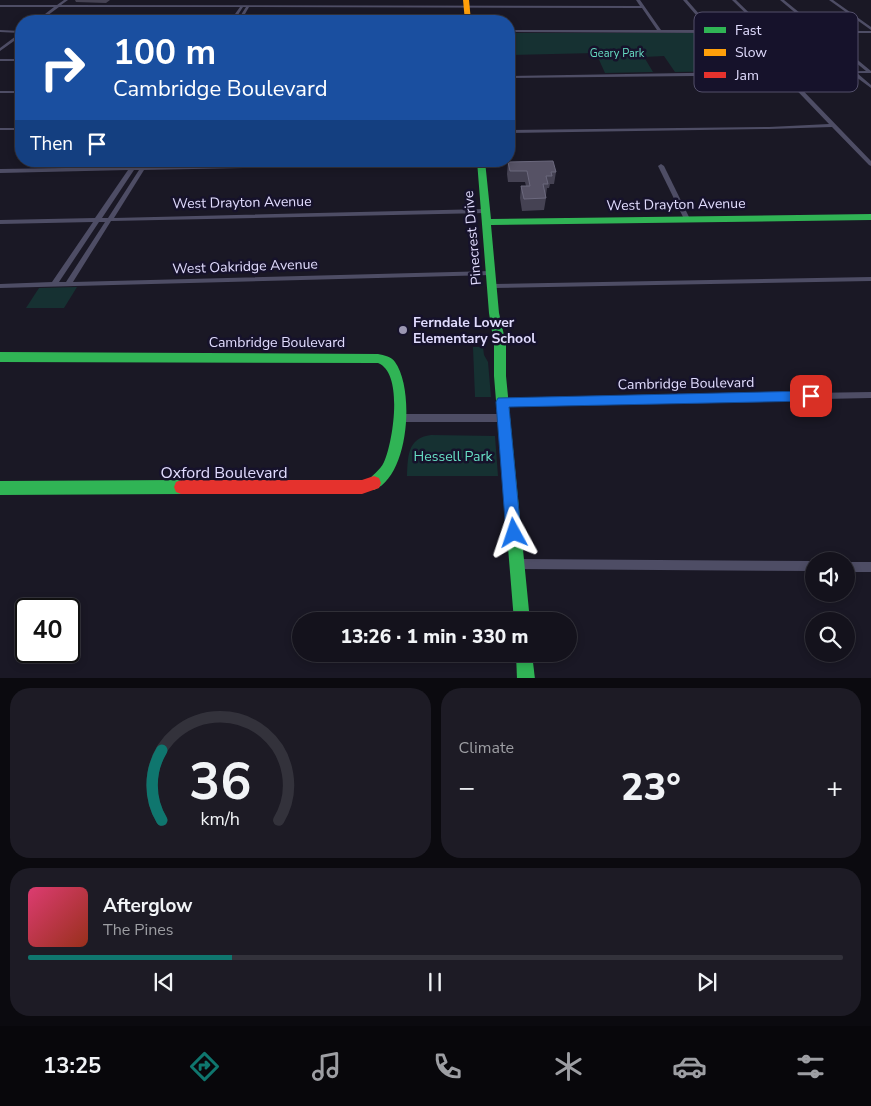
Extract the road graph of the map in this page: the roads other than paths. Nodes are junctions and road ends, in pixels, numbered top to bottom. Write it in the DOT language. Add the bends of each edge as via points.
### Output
graph roads {
  1 [pos="66,0"];
  2 [pos="638,0"];
  3 [pos="685,0"];
  4 [pos="734,0"];
  5 [pos="782,0"];
  6 [pos="831,0"];
  7 [pos="466,3"];
  8 [pos="0,6"];
  9 [pos="58,6"];
  10 [pos="242,7"];
  11 [pos="248,7"];
  12 [pos="642,7"];
  13 [pos="696,12"];
  14 [pos="746,12"];
  15 [pos="797,12"];
  16 [pos="846,12"];
  17 [pos="46,15"];
  18 [pos="236,15"];
  19 [pos="243,15"];
  20 [pos="858,21"];
  21 [pos="858,31"];
  22 [pos="871,31"];
  23 [pos="0,32"];
  24 [pos="515,32"];
  25 [pos="660,32"];
  26 [pos="694,32"];
  27 [pos="15,33"];
  28 [pos="15,38"];
  29 [pos="0,50"];
  30 [pos="0,60"];
  31 [pos="15,60"];
  32 [pos="858,62"];
  33 [pos="870,72"];
  34 [pos="694,75"];
  35 [pos="858,76"];
  36 [pos="515,77"];
  37 [pos="871,87"];
  38 [pos="0,92"];
  39 [pos="15,92"];
  40 [pos="801,92"];
  41 [pos="833,125"];
  42 [pos="0,129"];
  43 [pos="15,129"];
  44 [pos="515,132"];
  45 [pos="871,164"];
  46 [pos="661,166"];
  47 [pos="191,167"];
  48 [pos="481,167"];
  49 [pos="132,168"];
  50 [pos="143,168"];
  51 [pos="0,171"];
  52 [pos="870,216"];
  53 [pos="485,217"];
  54 [pos="687,219"];
  55 [pos="97,220"];
  56 [pos="109,220"];
  57 [pos="0,222"];
  58 [pos="491,273"];
  59 [pos="871,279"];
  60 [pos="54,284"];
  61 [pos="68,284"];
  62 [pos="0,286"];
  63 [pos="492,286"];
  64 [pos="0,357"];
  65 [pos="871,395"];
  66 [pos="502,402"];
  67 [pos="398,418"];
  68 [pos="504,418"];
  69 [pos="0,488"];
  70 [pos="517,564"];
  71 [pos="805,566"];
  72 [pos="855,567"];
  73 [pos="871,567"];
  74 [pos="521,612"];
  75 [pos="525,662"];
  76 [pos="526,678"];
  1 -- 9 [label="street"];
  2 -- 12 [label="street"];
  3 -- 13 [label="street"];
  4 -- 14 [label="street"];
  5 -- 15 [label="street"];
  6 -- 16 [label="street"];
  7 -- 11 [label="street"];
  7 -- 12 [label="street"];
  8 -- 9 [label="street"];
  9 -- 10 [label="street"];
  9 -- 17 [label="street"];
  10 -- 11 [label="street"];
  10 -- 18 [label="street"];
  11 -- 19 [label="street"];
  12 -- 25 [label="street"];
  20 -- 22 [label="street"];
  21 -- 22 [label="street"];
  23 -- 27 [label="street"];
  24 -- 25 [label="street"];
  25 -- 26 [label="street"];
  28 -- 29 [label="street"];
  30 -- 31 [label="street"];
  32 -- 33 [label="street"];
  34 -- 36 [label="street"];
  35 -- 37 [label="street"];
  38 -- 39 [label="street"];
  40 -- 41 [label="street"];
  41 -- 44 [label="street"];
  41 -- 45 [label="street"];
  42 -- 43 [label="street"];
  46 -- 54 [label="street"];
  47 -- 50 [label="street"];
  48 -- 53 [label="street, Pinecrest Drive"];
  49 -- 50 [label="street"];
  49 -- 51 [label="street"];
  49 -- 55 [label="street"];
  50 -- 56 [label="street"];
  52 -- 54 [label="street, West Drayton Avenue"];
  53 -- 54 [label="street, West Drayton Avenue"];
  53 -- 56 [label="street, West Drayton Avenue"];
  53 -- 58 [label="street, Pinecrest Drive"];
  55 -- 56 [label="street, West Drayton Avenue"];
  55 -- 57 [label="street, West Drayton Avenue"];
  55 -- 60 [label="street"];
  56 -- 61 [label="street"];
  58 -- 61 [label="street, West Oakridge Avenue"];
  58 -- 63 [label="street, Pinecrest Drive"];
  59 -- 63 [label="street"];
  60 -- 61 [label="street, West Oakridge Avenue"];
  60 -- 62 [label="street, West Oakridge Avenue"];
  63 -- 66 [label="street, Pinecrest Drive" via="500,344"];
  64 -- 67 [label="street, Cambridge Boulevard" via="382,359 391,365 399,380"];
  65 -- 66 [label="street, Cambridge Boulevard"];
  66 -- 68 [label="street, Pinecrest Drive"];
  67 -- 68 [label="street"];
  67 -- 69 [label="street, Oxford Boulevard" via="388,468 376,482 362,488"];
  68 -- 70 [label="street, Pinecrest Drive"];
  70 -- 71 [label="street"];
  70 -- 74 [label="street, Pinecrest Drive"];
  72 -- 73 [label="street"];
  75 -- 76 [label="street"];
}
